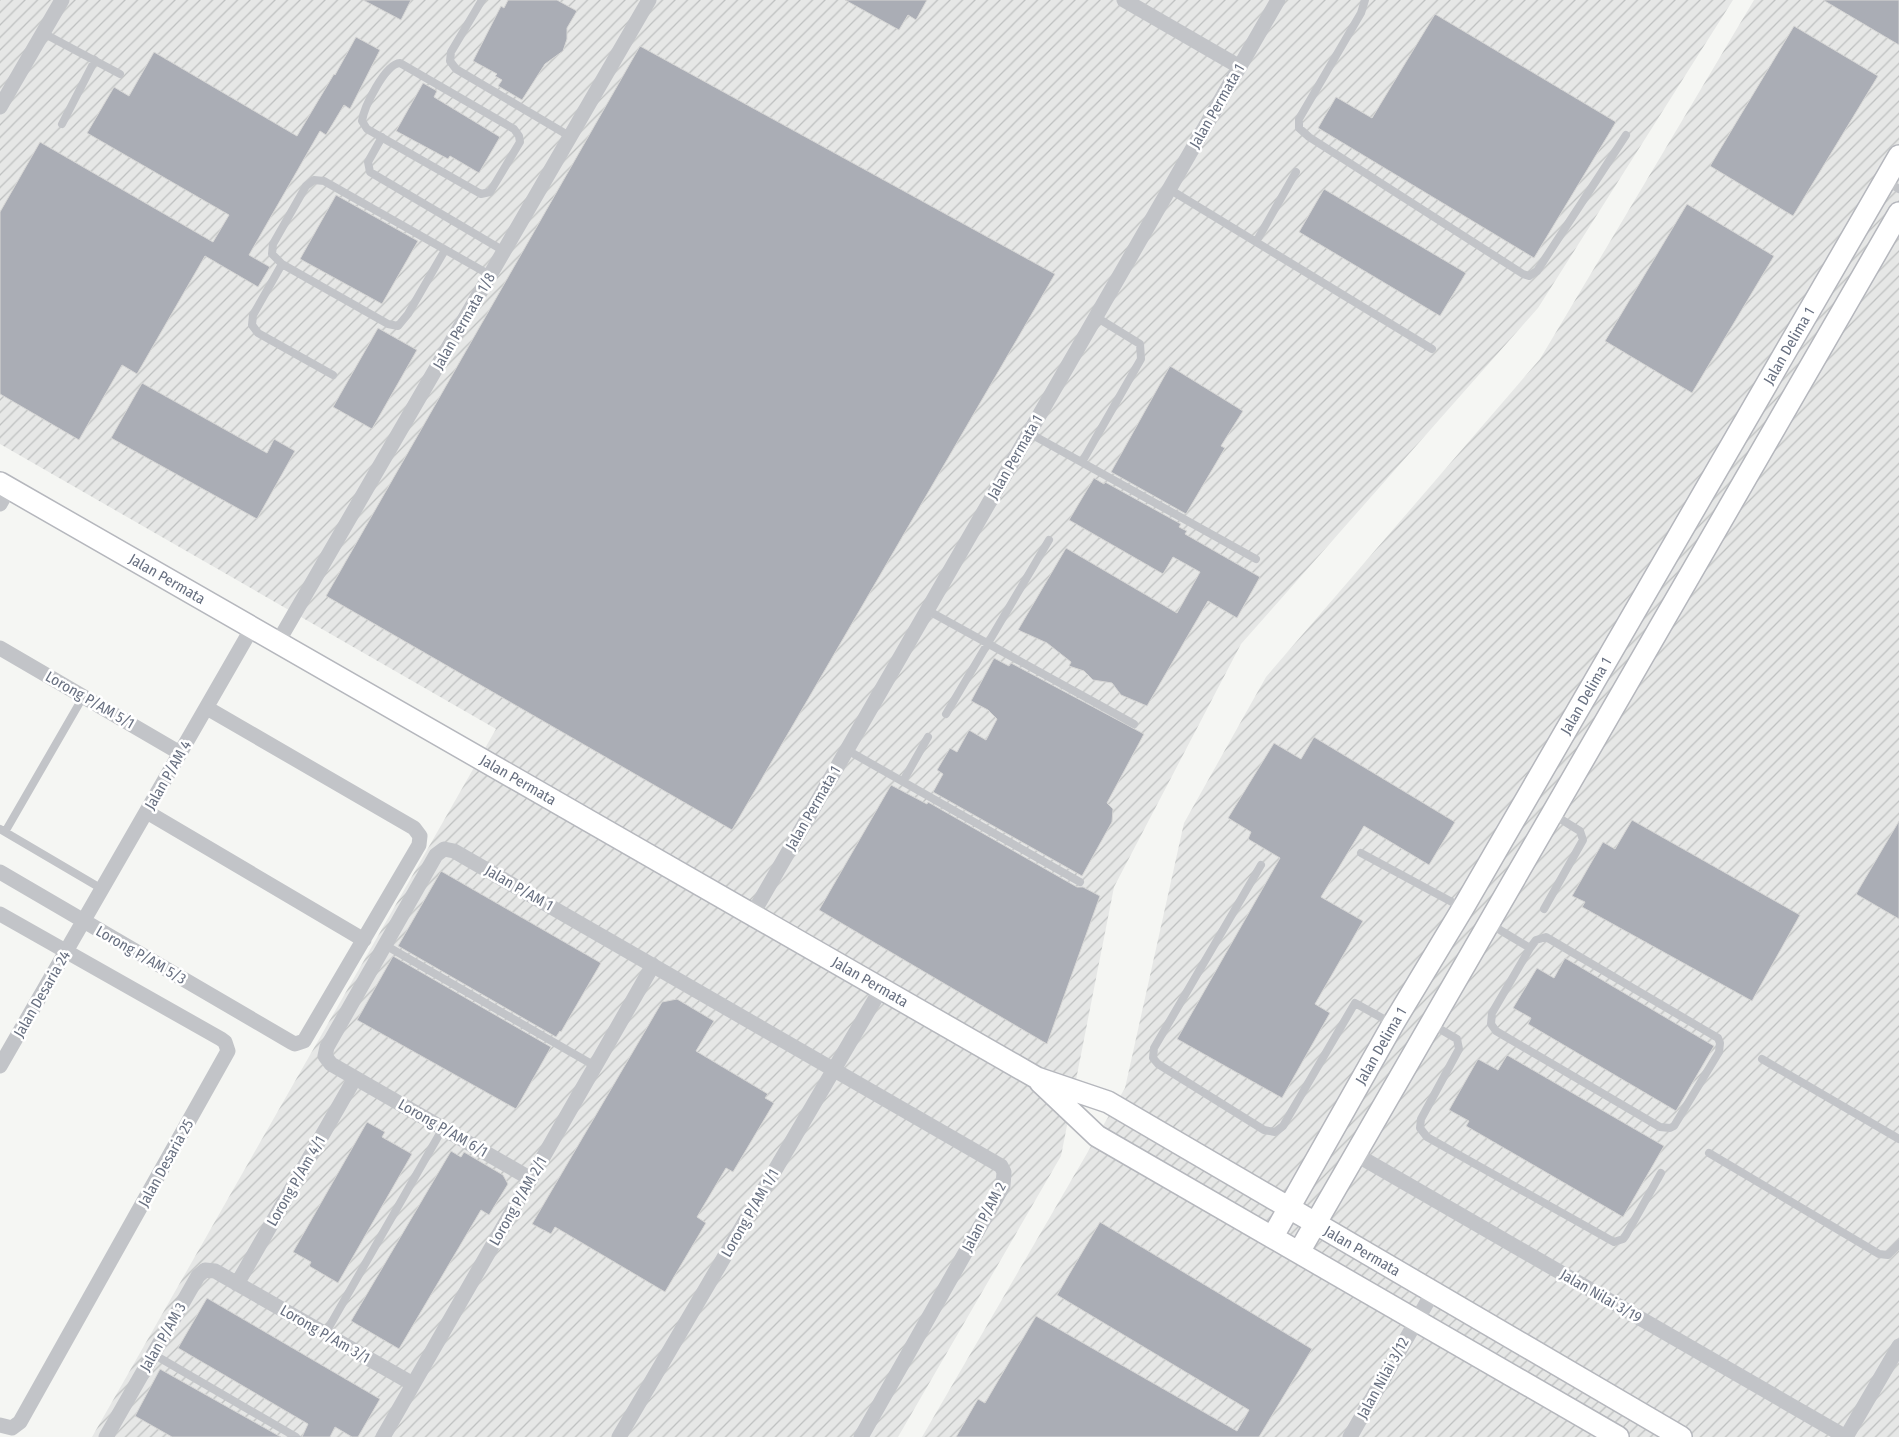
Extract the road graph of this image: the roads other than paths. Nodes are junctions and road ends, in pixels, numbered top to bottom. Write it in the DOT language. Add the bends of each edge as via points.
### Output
graph roads {
  1 [pos="62,0"];
  2 [pos="482,0"];
  3 [pos="649,0"];
  4 [pos="1124,0"];
  5 [pos="1278,0"];
  6 [pos="1365,0"];
  7 [pos="43,33"];
  8 [pos="95,60"];
  9 [pos="1240,67"];
  10 [pos="120,74"];
  11 [pos="0,107"];
  12 [pos="62,124"];
  13 [pos="1626,135"];
  14 [pos="382,137"];
  15 [pos="570,137"];
  16 [pos="1899,156"];
  17 [pos="1296,172"];
  18 [pos="1892,185"];
  19 [pos="1169,189"];
  20 [pos="1899,213"];
  21 [pos="1256,242"];
  22 [pos="445,250"];
  23 [pos="504,252"];
  24 [pos="282,264"];
  25 [pos="490,275"];
  26 [pos="1096,317"];
  27 [pos="1432,349"];
  28 [pos="333,375"];
  29 [pos="1029,433"];
  30 [pos="1082,462"];
  31 [pos="3,492"];
  32 [pos="1049,540"];
  33 [pos="1256,559"];
  34 [pos="927,610"];
  35 [pos="252,628"];
  36 [pos="278,642"];
  37 [pos="987,643"];
  38 [pos="0,648"];
  39 [pos="84,696"];
  40 [pos="207,708"];
  41 [pos="946,714"];
  42 [pos="1134,724"];
  43 [pos="928,737"];
  44 [pos="847,750"];
  45 [pos="180,753"];
  46 [pos="903,781"];
  47 [pos="147,812"];
  48 [pos="1552,814"];
  49 [pos="2,831"];
  50 [pos="1361,853"];
  51 [pos="1262,866"];
  52 [pos="0,872"];
  53 [pos="1080,882"];
  54 [pos="102,889"];
  55 [pos="1463,908"];
  56 [pos="1544,909"];
  57 [pos="0,914"];
  58 [pos="752,915"];
  59 [pos="84,921"];
  60 [pos="1490,924"];
  61 [pos="364,940"];
  62 [pos="385,946"];
  63 [pos="1530,948"];
  64 [pos="66,951"];
  65 [pos="654,965"];
  66 [pos="881,988"];
  67 [pos="1393,1024"];
  68 [pos="1431,1024"];
  69 [pos="1762,1059"];
  70 [pos="0,1066"];
  71 [pos="595,1066"];
  72 [pos="834,1069"];
  73 [pos="355,1078"];
  74 [pos="1037,1078"];
  75 [pos="443,1128"];
  76 [pos="1899,1139"];
  77 [pos="1709,1153"];
  78 [pos="1355,1154"];
  79 [pos="1661,1173"];
  80 [pos="531,1179"];
  81 [pos="1288,1208"];
  82 [pos="1315,1224"];
  83 [pos="1273,1236"];
  84 [pos="1899,1244"];
  85 [pos="1299,1252"];
  86 [pos="237,1284"];
  87 [pos="1433,1292"];
  88 [pos="1416,1320"];
  89 [pos="325,1334"];
  90 [pos="1899,1346"];
  91 [pos="152,1354"];
  92 [pos="413,1384"];
  93 [pos="0,1425"];
  94 [pos="106,1437"];
  95 [pos="296,1437"];
  96 [pos="382,1437"];
  97 [pos="619,1437"];
  98 [pos="861,1437"];
  99 [pos="1350,1437"];
  100 [pos="1618,1437"];
  101 [pos="1681,1437"];
  102 [pos="1846,1437"];
  1 -- 7 [label="street"];
  2 -- 15 [label="lane" via="452,52 450,62 456,69"];
  3 -- 15 [label="street, Jalan Permata 1/8"];
  4 -- 9 [label="street"];
  5 -- 9 [label="street, Jalan Permata 1"];
  6 -- 13 [label="lane" via="1361,13 1299,119 1299,128 1523,274 1529,276 1537,271"];
  7 -- 8 [label="lane"];
  7 -- 11 [label="street"];
  8 -- 10 [label="lane"];
  8 -- 12 [label="lane"];
  9 -- 19 [label="street, Jalan Permata 1"];
  14 -- 14 [label="lane" via="362,121 363,111 388,70 400,63 514,129 520,142 494,188 481,194"];
  14 -- 23 [label="lane" via="368,162 370,172"];
  15 -- 23 [label="street, Jalan Permata 1/8"];
  16 -- 18 [label="street, Jalan Delima 1"];
  17 -- 21 [label="lane"];
  18 -- 55 [label="street, Jalan Delima 1"];
  19 -- 21 [label="lane"];
  19 -- 26 [label="street, Jalan Permata 1"];
  20 -- 48 [label="street, Jalan Delima 1"];
  21 -- 27 [label="lane"];
  22 -- 24 [label="lane" via="398,326 388,324"];
  22 -- 24 [label="lane" via="324,181 314,180 306,186 273,244 272,254"];
  22 -- 25 [label="lane"];
  23 -- 25 [label="street, Jalan Permata 1/8"];
  24 -- 28 [label="lane" via="253,315 252,325 258,333"];
  25 -- 36 [label="street, Jalan Permata 1/8"];
  26 -- 29 [label="street, Jalan Permata 1"];
  26 -- 30 [label="lane" via="1140,344 1141,359"];
  29 -- 30 [label="lane"];
  29 -- 34 [label="street, Jalan Permata 1"];
  30 -- 33 [label="lane"];
  31 -- 35 [label="street, Jalan Permata"];
  32 -- 37 [label="lane"];
  34 -- 37 [label="lane"];
  34 -- 44 [label="street, Jalan Permata 1"];
  35 -- 36 [label="street, Jalan Permata"];
  35 -- 40 [label="street, Jalan P/AM 4"];
  36 -- 58 [label="street, Jalan Permata"];
  37 -- 41 [label="lane"];
  37 -- 42 [label="lane"];
  38 -- 39 [label="street, Lorong P/AM 5/1"];
  39 -- 45 [label="street, Lorong P/AM 5/1"];
  39 -- 49 [label="lane"];
  40 -- 45 [label="street, Jalan P/AM 4"];
  40 -- 61 [label="street" via="418,831 419,845"];
  43 -- 46 [label="lane"];
  44 -- 46 [label="lane"];
  44 -- 58 [label="street, Jalan Permata 1"];
  45 -- 47 [label="street, Jalan P/AM 4"];
  46 -- 53 [label="lane"];
  47 -- 54 [label="street, Jalan P/AM 4"];
  47 -- 61 [label="street"];
  48 -- 56 [label="lane" via="1580,831 1583,840"];
  48 -- 60 [label="street, Jalan Delima 1"];
  49 -- 54 [label="lane"];
  50 -- 55 [label="lane"];
  51 -- 67 [label="lane" via="1154,1048 1153,1058 1264,1130 1275,1132 1283,1126 1355,1003"];
  52 -- 59 [label="street, Lorong P/AM 5/3"];
  54 -- 59 [label="street, Jalan P/AM 4"];
  55 -- 67 [label="street, Jalan Delima 1"];
  57 -- 64 [label="street"];
  58 -- 66 [label="street, Jalan Permata"];
  59 -- 61 [label="street, Lorong P/AM 5/3" via="295,1044 308,1037"];
  59 -- 64 [label="street, Jalan Desaria 24"];
  60 -- 63 [label="lane"];
  60 -- 68 [label="street, Jalan Delima 1"];
  62 -- 65 [label="street, Jalan P/AM 1" via="436,855 449,849"];
  62 -- 71 [label="lane"];
  62 -- 73 [label="street, Jalan P/AM 1" via="325,1051 331,1064"];
  63 -- 63 [label="lane" via="1536,940 1546,937 1718,1038 1719,1052 1674,1126 1660,1127 1496,1031 1490,1024 1492,1014"];
  64 -- 70 [label="street, Jalan Desaria 24"];
  64 -- 93 [label="street, Jalan Desaria 25" via="221,1038 228,1051 20,1422 12,1428"];
  65 -- 71 [label="street, Lorong P/AM 2/1"];
  65 -- 72 [label="street, Jalan P/AM 1"];
  66 -- 72 [label="street, Lorong P/AM 1/1"];
  66 -- 74 [label="street, Jalan Permata"];
  67 -- 81 [label="street, Jalan Delima 1"];
  68 -- 78 [label="street, Jalan Delima 1"];
  68 -- 79 [label="lane" via="1457,1039 1460,1049 1421,1118 1420,1128 1426,1137 1614,1242 1626,1235"];
  69 -- 76 [label="lane"];
  71 -- 80 [label="street, Lorong P/AM 2/1"];
  72 -- 97 [label="street, Lorong P/AM 1/1"];
  72 -- 98 [label="street, Jalan P/AM 2" via="996,1162 1004,1172 1003,1186"];
  73 -- 75 [label="street, Lorong P/AM 6/1"];
  73 -- 86 [label="street, Lorong P/Am 4/1"];
  74 -- 81 [label="street, Jalan Permata" via="1108,1102"];
  74 -- 83 [label="street, Jalan Permata" via="1097,1136"];
  75 -- 80 [label="street, Lorong P/AM 6/1"];
  75 -- 89 [label="lane"];
  77 -- 84 [label="lane" via="1879,1254 1888,1255"];
  78 -- 82 [label="street, Jalan Delima 1"];
  78 -- 102 [label="street, Jalan Nilai 3/19"];
  80 -- 92 [label="street, Lorong P/AM 2/1"];
  81 -- 82 [label="street, Jalan Permata"];
  81 -- 83 [label="street, Jalan Delima 1"];
  82 -- 85 [label="street, Jalan Delima 1"];
  82 -- 87 [label="street, Jalan Permata"];
  83 -- 85 [label="street, Jalan Permata"];
  85 -- 88 [label="street, Jalan Permata"];
  86 -- 89 [label="street, Lorong P/Am 3/1"];
  86 -- 91 [label="street, Jalan P/AM 3" via="215,1271 201,1272"];
  87 -- 88 [label="street, Jalan Nilai 3/12"];
  87 -- 101 [label="street, Jalan Permata"];
  88 -- 99 [label="street, Jalan Nilai 3/12"];
  88 -- 100 [label="street, Jalan Permata"];
  89 -- 92 [label="street, Lorong P/Am 3/1"];
  90 -- 102 [label="street"];
  91 -- 94 [label="street, Jalan P/AM 3"];
  91 -- 95 [label="lane"];
  92 -- 96 [label="street, Lorong P/AM 2/1"];
}
